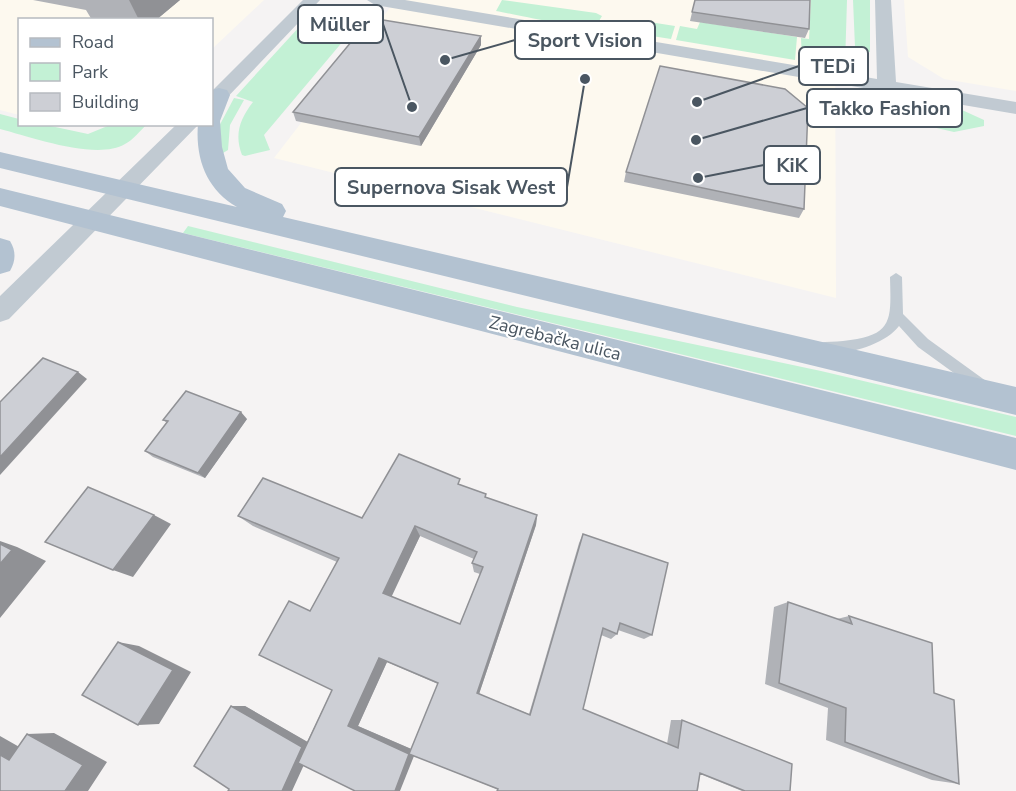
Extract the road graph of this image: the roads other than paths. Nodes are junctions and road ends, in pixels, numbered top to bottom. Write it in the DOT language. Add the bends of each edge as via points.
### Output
graph roads {
  1 [pos="312,0"];
  2 [pos="375,0"];
  3 [pos="883,0"];
  4 [pos="887,86"];
  5 [pos="214,104"];
  6 [pos="1016,108"];
  7 [pos="888,113"];
  8 [pos="187,126"];
  9 [pos="210,126"];
  10 [pos="0,160"];
  11 [pos="124,190"];
  12 [pos="0,197"];
  13 [pos="93,221"];
  14 [pos="328,238"];
  15 [pos="0,248"];
  16 [pos="0,263"];
  17 [pos="896,276"];
  18 [pos="0,312"];
  19 [pos="897,316"];
  20 [pos="780,345"];
  21 [pos="1009,400"];
  22 [pos="1016,454"];
  1 -- 5 [label="street"];
  2 -- 4 [label="street"];
  3 -- 4 [label="street"];
  4 -- 6 [label="street"];
  4 -- 7 [label="lane"];
  8 -- 11 [label="street"];
  9 -- 14 [label="main road" via="210,156 233,192"];
  10 -- 11 [label="main road"];
  11 -- 13 [label="street"];
  11 -- 14 [label="main road"];
  12 -- 13 [label="main road, Zagrebačka ulica"];
  13 -- 18 [label="street"];
  13 -- 22 [label="main road, Zagrebačka ulica"];
  14 -- 20 [label="main road"];
  15 -- 16 [label="main road"];
  17 -- 19 [label="lane"];
  19 -- 20 [label="lane" via="890,328 860,344 836,348"];
  19 -- 21 [label="lane" via="938,355"];
  20 -- 21 [label="main road"];
}
